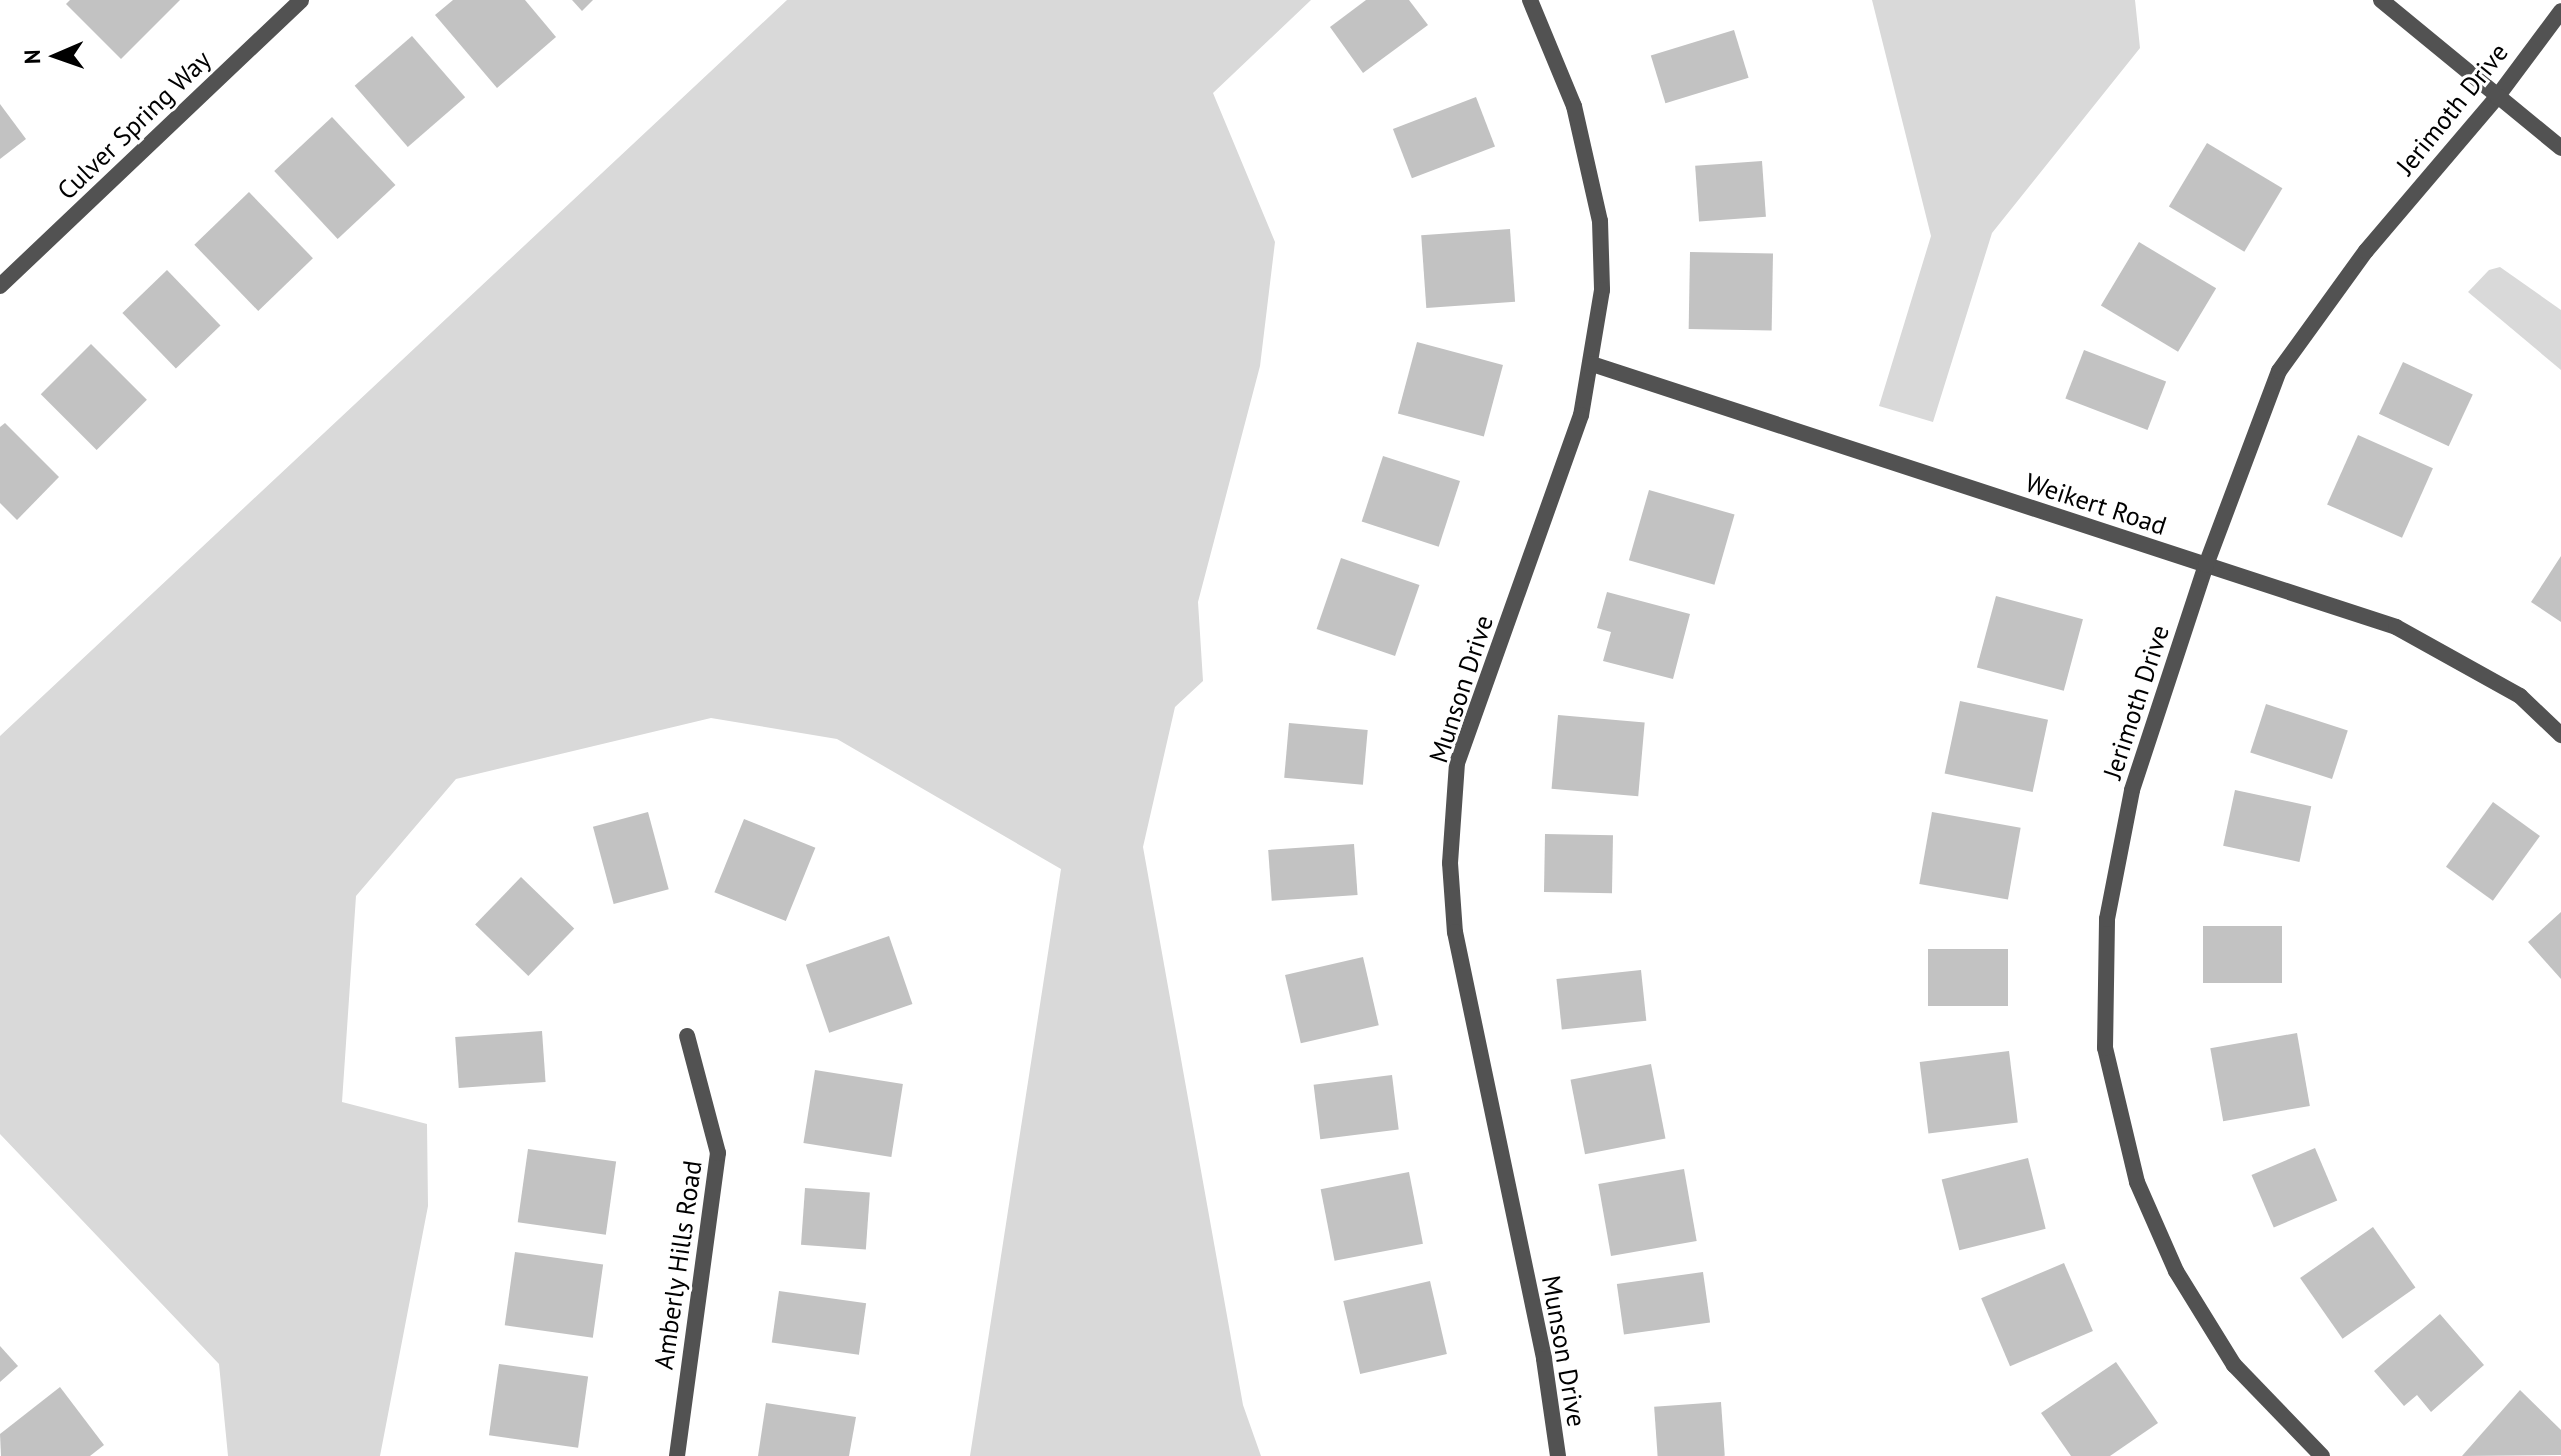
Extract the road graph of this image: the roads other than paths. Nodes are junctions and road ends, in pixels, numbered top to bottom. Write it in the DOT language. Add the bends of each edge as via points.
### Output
graph roads {
  1 [pos="301,0"];
  2 [pos="1530,0"];
  3 [pos="2381,0"];
  4 [pos="2561,11"];
  5 [pos="2497,97"];
  6 [pos="2561,148"];
  7 [pos="0,286"];
  8 [pos="1592,364"];
  9 [pos="2206,565"];
  10 [pos="2561,735"];
  11 [pos="687,1036"];
  12 [pos="677,1456"];
  13 [pos="1558,1456"];
  14 [pos="2322,1456"];
  1 -- 7 [label="street, Culver Spring Way"];
  2 -- 8 [label="street, Munson Drive" via="1574,106 1600,221 1602,290"];
  3 -- 5 [label="street"];
  4 -- 5 [label="street, Jerimoth Drive"];
  5 -- 6 [label="street"];
  5 -- 9 [label="street, Jerimoth Drive" via="2366,251 2279,371"];
  8 -- 9 [label="street, Weikert Road"];
  8 -- 13 [label="street, Munson Drive" via="1581,415 1457,763 1450,863 1455,932 1544,1359"];
  9 -- 10 [label="street, Weikert Road" via="2396,627 2520,696"];
  9 -- 14 [label="street, Jerimoth Drive" via="2132,790 2107,919 2105,1048 2137,1182 2176,1271 2234,1365"];
  11 -- 12 [label="street, Amberly Hills Road" via="718,1153"];
}
